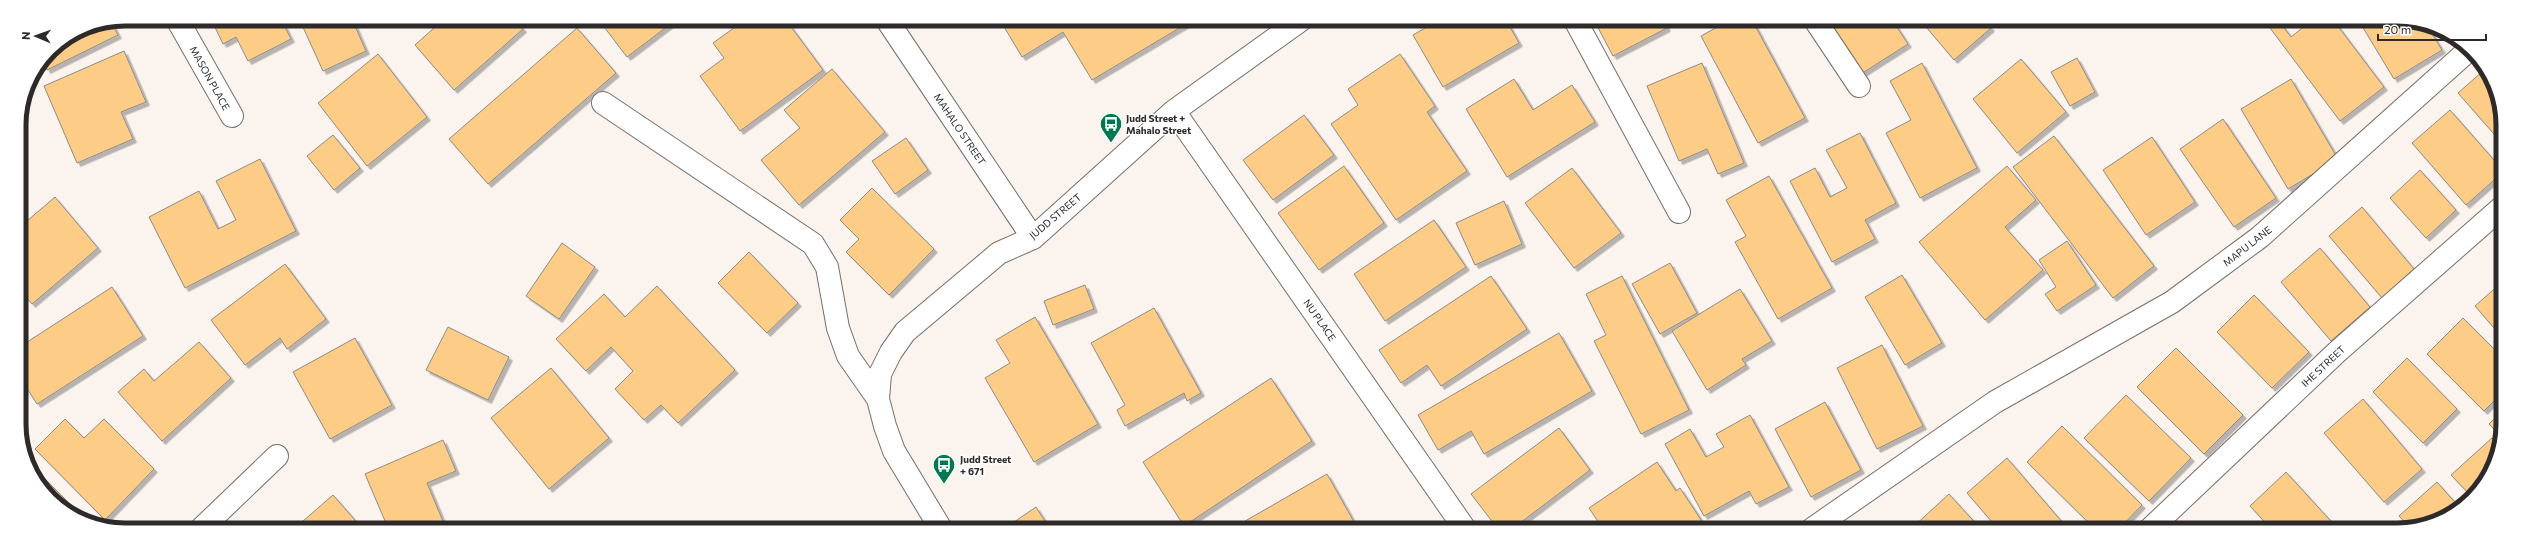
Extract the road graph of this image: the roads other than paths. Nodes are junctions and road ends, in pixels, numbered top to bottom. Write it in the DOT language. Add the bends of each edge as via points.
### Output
graph roads {
  1 [pos="181,26"];
  2 [pos="891,26"];
  3 [pos="1292,26"];
  4 [pos="1578,26"];
  5 [pos="1819,26"];
  6 [pos="2465,53"];
  7 [pos="1859,86"];
  8 [pos="604,103"];
  9 [pos="1174,111"];
  10 [pos="232,116"];
  11 [pos="1679,212"];
  12 [pos="2496,212"];
  13 [pos="1033,238"];
  14 [pos="878,399"];
  15 [pos="277,456"];
  16 [pos="207,523"];
  17 [pos="937,523"];
  18 [pos="1461,523"];
  19 [pos="1821,523"];
  20 [pos="2157,523"];
  1 -- 10 [label="street, MASON PLACE"];
  2 -- 13 [label="street, MAHALO STREET"];
  3 -- 9 [label="street, JUDD STREET"];
  4 -- 11 [label="street"];
  5 -- 7 [label="street"];
  6 -- 19 [label="street, MAPU LANE" via="2260,237 2172,302 1995,402"];
  8 -- 14 [label="street" via="813,244 827,267 838,328 848,356"];
  9 -- 13 [label="street, JUDD STREET"];
  9 -- 18 [label="street, NU PLACE"];
  12 -- 20 [label="street, IHE STREET" via="2337,352"];
  13 -- 14 [label="street, JUDD STREET" via="999,253 905,332 880,374"];
  14 -- 17 [label="street, JUDD STREET" via="894,451"];
  15 -- 16 [label="street"];
}
